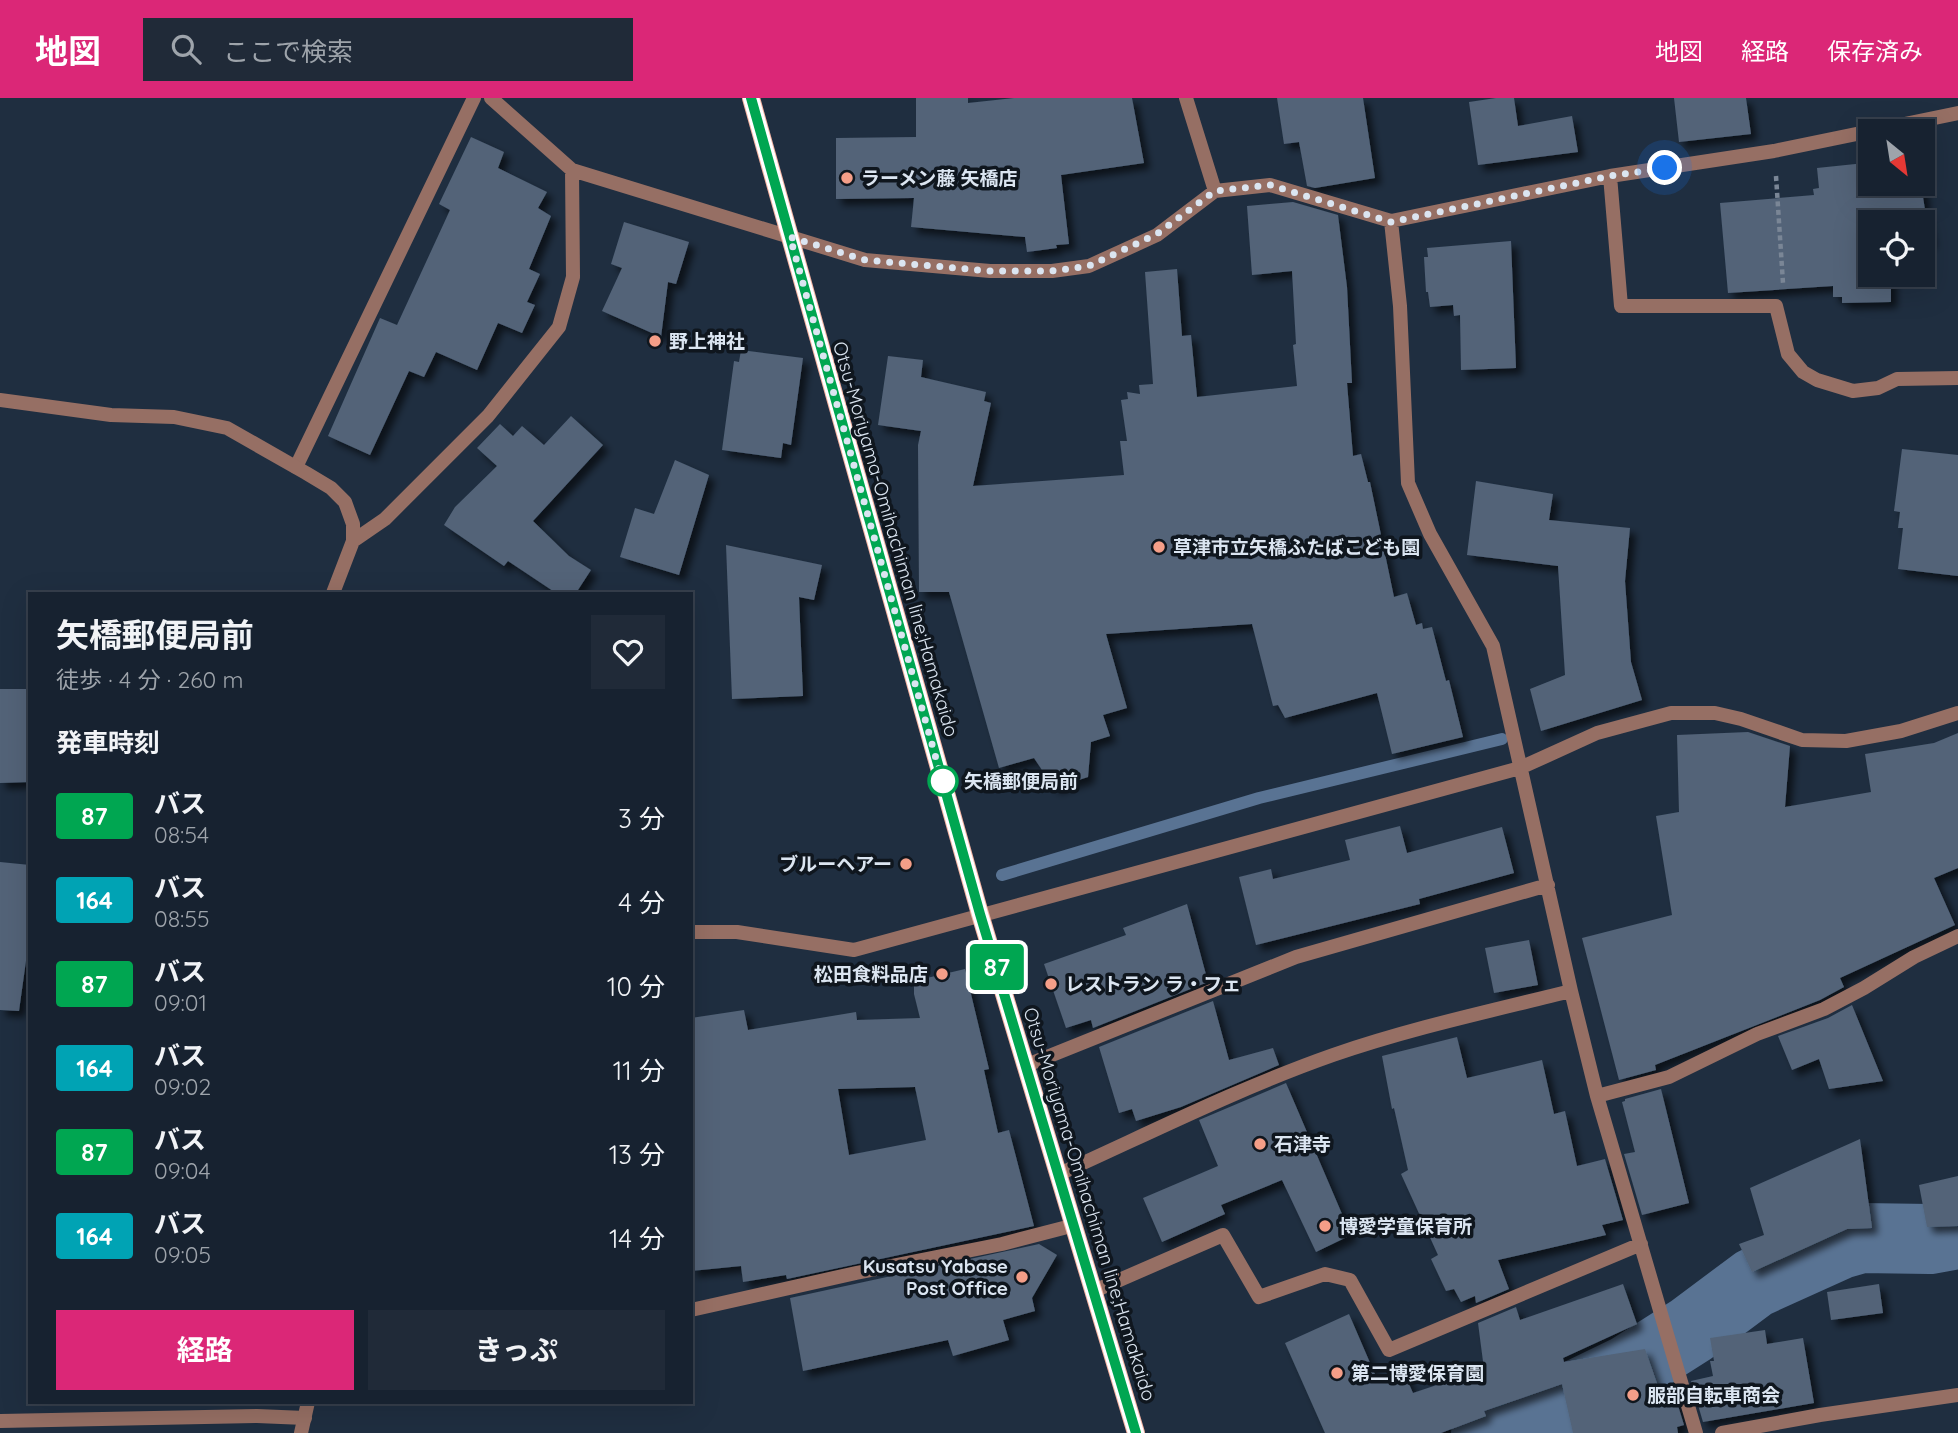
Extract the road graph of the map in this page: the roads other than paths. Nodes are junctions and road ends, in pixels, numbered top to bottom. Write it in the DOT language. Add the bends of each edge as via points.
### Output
graph roads {
  1 [pos="474,98"];
  2 [pos="491,98"];
  3 [pos="751,98"];
  4 [pos="1185,98"];
  5 [pos="1958,113"];
  6 [pos="572,170"];
  7 [pos="1610,176"];
  8 [pos="1215,191"];
  9 [pos="1391,222"];
  10 [pos="790,237"];
  11 [pos="1958,379"];
  12 [pos="0,400"];
  13 [pos="296,467"];
  14 [pos="353,541"];
  15 [pos="333,592"];
  16 [pos="1958,713"];
  17 [pos="1520,768"];
  18 [pos="1548,885"];
  19 [pos="980,914"];
  20 [pos="693,932"];
  21 [pos="1958,936"];
  22 [pos="1571,991"];
  23 [pos="1027,1065"];
  24 [pos="1597,1096"];
  25 [pos="1059,1174"];
  26 [pos="1075,1225"];
  27 [pos="1641,1244"];
  28 [pos="1094,1291"];
  29 [pos="693,1310"];
  30 [pos="1958,1395"];
  31 [pos="308,1404"];
  32 [pos="304,1418"];
  33 [pos="0,1421"];
  34 [pos="301,1433"];
  35 [pos="1136,1433"];
  36 [pos="1696,1433"];
  37 [pos="1722,1433"];
  1 -- 13 [label="street"];
  2 -- 6 [label="street"];
  3 -- 10 [label="main road, Otsu-Moriyama-Omihachiman line;Hamakaido"];
  4 -- 8 [label="street"];
  5 -- 7 [label="street" via="1774,151"];
  6 -- 10 [label="street"];
  6 -- 14 [label="street" via="573,277 559,327 488,415 385,519"];
  7 -- 9 [label="street"];
  7 -- 11 [label="street" via="1621,306 1776,306 1788,354 1803,372 1853,391 1878,388 1897,379"];
  8 -- 9 [label="street" via="1270,185"];
  8 -- 10 [label="street" via="1157,234 1089,266 1052,271 990,271 865,260"];
  9 -- 17 [label="street" via="1400,306 1408,483 1430,534 1493,646"];
  10 -- 19 [label="main road, Otsu-Moriyama-Omihachiman line;Hamakaido"];
  12 -- 13 [label="street" via="111,415 174,417 227,429"];
  13 -- 14 [label="street" via="345,502"];
  14 -- 15 [label="street"];
  16 -- 17 [label="street" via="1901,731 1846,741 1802,740 1714,713 1671,713 1597,733"];
  17 -- 18 [label="street"];
  17 -- 19 [label="street"];
  18 -- 22 [label="street"];
  18 -- 23 [label="street" via="1296,957"];
  19 -- 20 [label="street" via="854,950 737,932"];
  19 -- 23 [label="main road, Otsu-Moriyama-Omihachiman line;Hamakaido"];
  21 -- 24 [label="street" via="1824,1009 1757,1034 1669,1077"];
  22 -- 24 [label="street"];
  22 -- 25 [label="street" via="1335,1054 1220,1100"];
  23 -- 25 [label="main road, Otsu-Moriyama-Omihachiman line;Hamakaido"];
  24 -- 27 [label="street"];
  25 -- 26 [label="main road, Otsu-Moriyama-Omihachiman line;Hamakaido"];
  26 -- 28 [label="main road, Otsu-Moriyama-Omihachiman line;Hamakaido"];
  26 -- 29 [label="street"];
  27 -- 28 [label="street" via="1389,1350 1350,1280 1325,1274 1259,1297 1223,1235"];
  27 -- 36 [label="street"];
  28 -- 35 [label="main road, Otsu-Moriyama-Omihachiman line;Hamakaido"];
  30 -- 37 [label="street"];
  31 -- 32 [label="street"];
  32 -- 33 [label="street"];
  32 -- 34 [label="street"];
}
